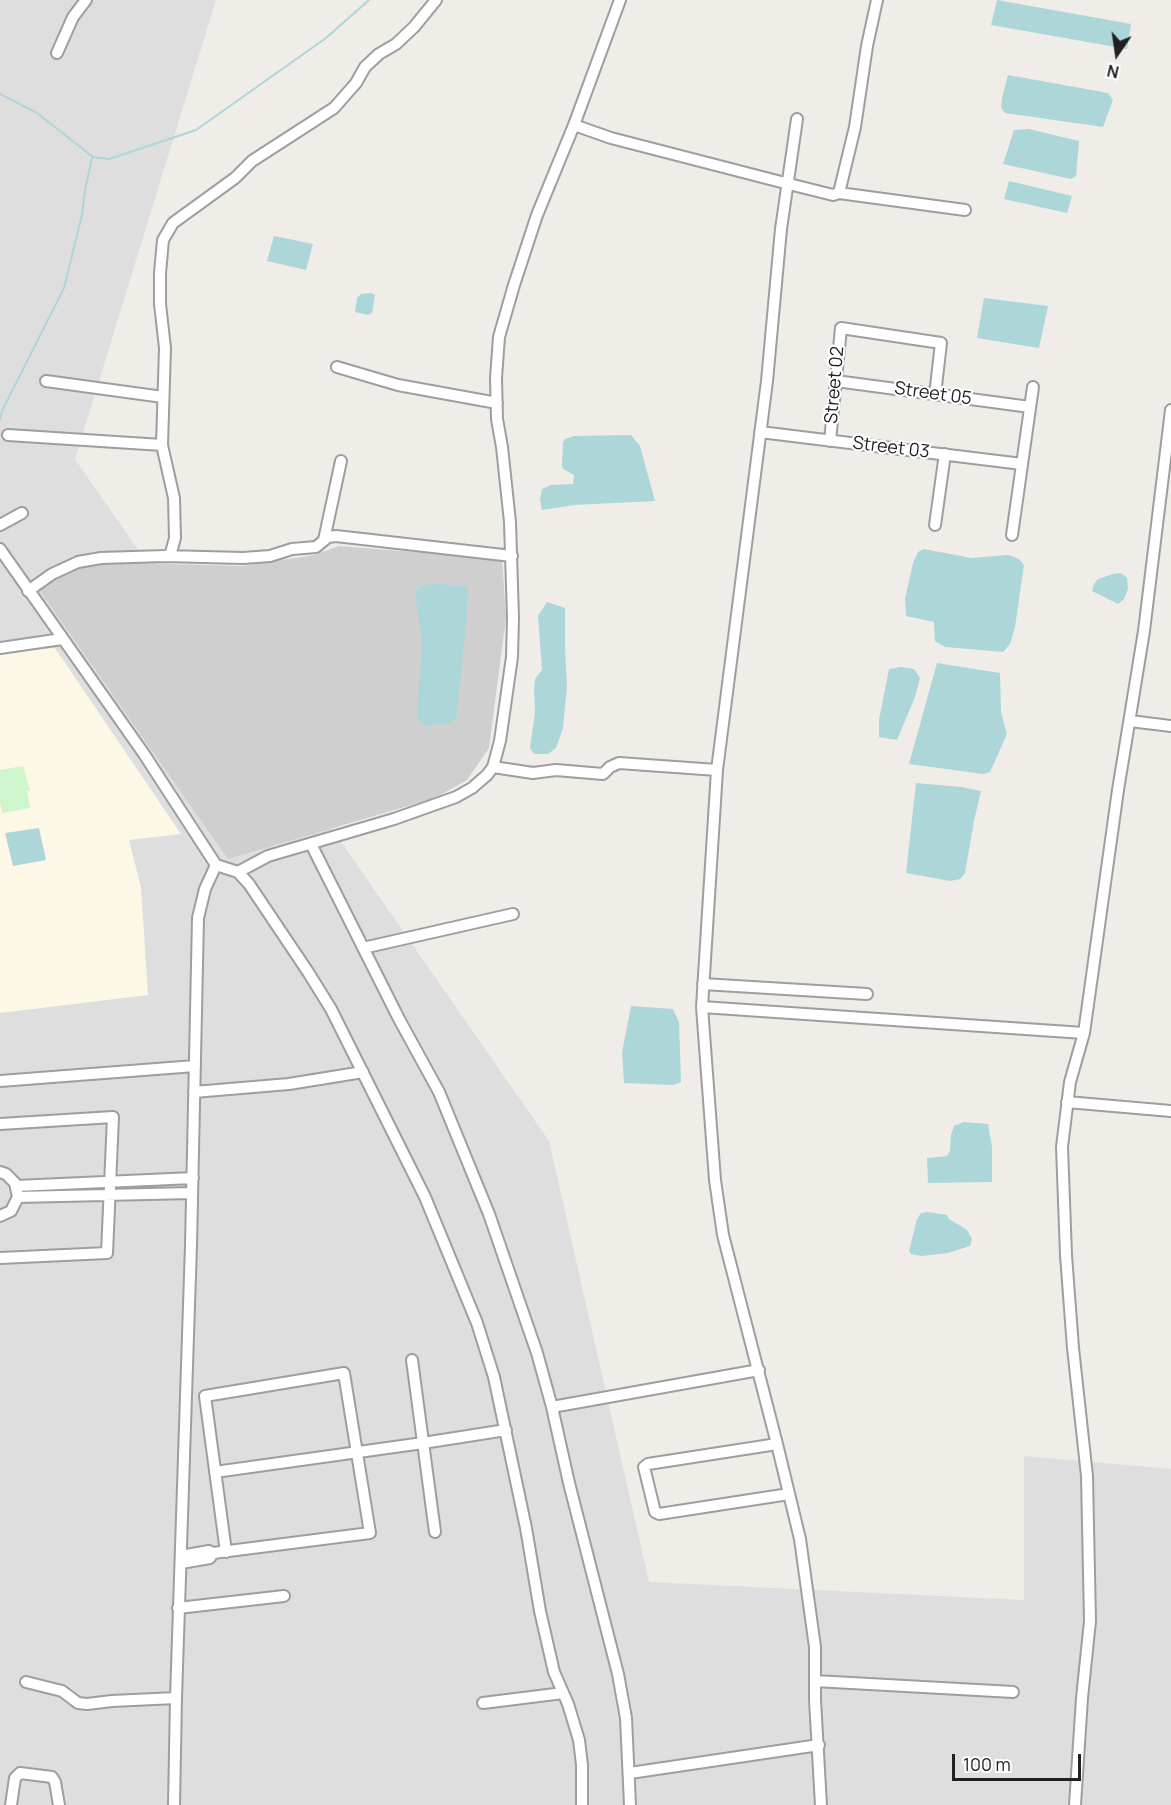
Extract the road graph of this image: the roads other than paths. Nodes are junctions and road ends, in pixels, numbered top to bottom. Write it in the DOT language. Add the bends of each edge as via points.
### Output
graph roads {
  1 [pos="86,0"];
  2 [pos="436,0"];
  3 [pos="620,0"];
  4 [pos="877,0"];
  5 [pos="57,53"];
  6 [pos="797,119"];
  7 [pos="574,125"];
  8 [pos="789,184"];
  9 [pos="839,193"];
  10 [pos="965,210"];
  11 [pos="337,367"];
  12 [pos="46,381"];
  13 [pos="836,381"];
  14 [pos="1033,387"];
  15 [pos="935,395"];
  16 [pos="163,397"];
  17 [pos="497,403"];
  18 [pos="1030,407"];
  19 [pos="1171,410"];
  20 [pos="760,432"];
  21 [pos="8,435"];
  22 [pos="830,441"];
  23 [pos="162,445"];
  24 [pos="945,454"];
  25 [pos="340,461"];
  26 [pos="1022,464"];
  27 [pos="22,513"];
  28 [pos="0,525"];
  29 [pos="935,525"];
  30 [pos="1012,535"];
  31 [pos="324,540"];
  32 [pos="0,549"];
  33 [pos="170,556"];
  34 [pos="512,556"];
  35 [pos="28,591"];
  36 [pos="62,639"];
  37 [pos="0,648"];
  38 [pos="1130,720"];
  39 [pos="1171,726"];
  40 [pos="493,767"];
  41 [pos="717,770"];
  42 [pos="311,844"];
  43 [pos="216,865"];
  44 [pos="238,872"];
  45 [pos="513,914"];
  46 [pos="363,948"];
  47 [pos="703,984"];
  48 [pos="867,994"];
  49 [pos="702,1007"];
  50 [pos="1084,1034"];
  51 [pos="195,1066"];
  52 [pos="363,1072"];
  53 [pos="0,1081"];
  54 [pos="194,1092"];
  55 [pos="1066,1102"];
  56 [pos="1171,1111"];
  57 [pos="0,1124"];
  58 [pos="0,1172"];
  59 [pos="193,1178"];
  60 [pos="111,1181"];
  61 [pos="17,1191"];
  62 [pos="192,1192"];
  63 [pos="111,1195"];
  64 [pos="0,1216"];
  65 [pos="0,1258"];
  66 [pos="412,1360"];
  67 [pos="759,1370"];
  68 [pos="552,1407"];
  69 [pos="506,1430"];
  70 [pos="423,1443"];
  71 [pos="777,1444"];
  72 [pos="357,1452"];
  73 [pos="215,1472"];
  74 [pos="789,1494"];
  75 [pos="435,1532"];
  76 [pos="226,1551"];
  77 [pos="181,1559"];
  78 [pos="284,1596"];
  79 [pos="178,1608"];
  80 [pos="815,1681"];
  81 [pos="26,1682"];
  82 [pos="1013,1692"];
  83 [pos="563,1693"];
  84 [pos="176,1698"];
  85 [pos="483,1703"];
  86 [pos="819,1745"];
  87 [pos="630,1773"];
  88 [pos="11,1805"];
  89 [pos="59,1805"];
  90 [pos="174,1805"];
  91 [pos="582,1805"];
  92 [pos="630,1805"];
  93 [pos="821,1805"];
  94 [pos="1075,1805"];
  1 -- 5 [label="street" via="73,17"];
  2 -- 16 [label="street" via="396,44 365,67 334,108 252,161 173,223 163,240 160,273 165,348"];
  3 -- 7 [label="street"];
  4 -- 9 [label="street"];
  6 -- 8 [label="street"];
  7 -- 8 [label="street" via="610,138"];
  7 -- 17 [label="street" via="537,214 499,337"];
  8 -- 9 [label="street" via="833,195"];
  8 -- 20 [label="street"];
  9 -- 10 [label="street"];
  11 -- 17 [label="street" via="389,383"];
  12 -- 16 [label="street"];
  13 -- 15 [label="street, Street 05"];
  13 -- 15 [label="street, Street 02" via="841,328 941,343"];
  13 -- 22 [label="street, Street 02"];
  14 -- 18 [label="street"];
  15 -- 18 [label="street, Street 05"];
  16 -- 23 [label="street"];
  17 -- 34 [label="street"];
  18 -- 26 [label="street"];
  19 -- 38 [label="street"];
  20 -- 22 [label="street, Street 03"];
  20 -- 41 [label="street"];
  21 -- 23 [label="street"];
  22 -- 24 [label="street, Street 03"];
  23 -- 33 [label="street" via="174,498 175,538"];
  24 -- 26 [label="street, Street 03"];
  24 -- 29 [label="street"];
  25 -- 31 [label="street"];
  26 -- 30 [label="street"];
  27 -- 28 [label="street"];
  31 -- 33 [label="street" via="316,547 243,558"];
  31 -- 34 [label="street" via="336,536"];
  32 -- 35 [label="street"];
  33 -- 35 [label="street" via="78,562"];
  34 -- 40 [label="street" via="512,657"];
  35 -- 36 [label="street"];
  36 -- 37 [label="street"];
  36 -- 43 [label="street"];
  38 -- 39 [label="street"];
  38 -- 50 [label="street"];
  40 -- 41 [label="street" via="533,773 556,770 603,774 619,763"];
  40 -- 42 [label="street" via="472,788 456,797"];
  41 -- 47 [label="street"];
  42 -- 44 [label="street" via="268,856"];
  42 -- 46 [label="street"];
  43 -- 44 [label="street"];
  43 -- 51 [label="street" via="198,918"];
  44 -- 52 [label="street" via="308,972"];
  45 -- 46 [label="street"];
  46 -- 68 [label="street" via="454,1126 489,1214"];
  47 -- 48 [label="street"];
  47 -- 49 [label="street"];
  49 -- 50 [label="street"];
  49 -- 67 [label="street" via="723,1235"];
  50 -- 55 [label="street"];
  51 -- 53 [label="street"];
  51 -- 54 [label="street"];
  52 -- 54 [label="street" via="290,1084"];
  52 -- 69 [label="street" via="455,1267 494,1377"];
  54 -- 59 [label="street"];
  55 -- 56 [label="street"];
  55 -- 94 [label="street" via="1062,1147 1066,1255 1087,1476 1090,1621"];
  57 -- 60 [label="street" via="113,1116"];
  58 -- 61 [label="street" via="11,1178"];
  59 -- 60 [label="street"];
  59 -- 62 [label="street"];
  60 -- 61 [label="street"];
  60 -- 63 [label="street"];
  61 -- 63 [label="street"];
  61 -- 64 [label="street" via="11,1211"];
  62 -- 63 [label="street"];
  62 -- 77 [label="street"];
  63 -- 65 [label="street" via="107,1253"];
  66 -- 70 [label="street"];
  67 -- 68 [label="street"];
  67 -- 71 [label="street"];
  68 -- 87 [label="street" via="618,1674"];
  69 -- 70 [label="street"];
  69 -- 83 [label="street" via="540,1611"];
  70 -- 72 [label="street"];
  70 -- 75 [label="street"];
  71 -- 74 [label="street"];
  71 -- 74 [label="street" via="648,1464 645,1472 655,1512 659,1514"];
  72 -- 73 [label="street"];
  72 -- 73 [label="street" via="344,1373 205,1396"];
  72 -- 76 [label="street" via="370,1533"];
  73 -- 76 [label="street"];
  74 -- 80 [label="street" via="800,1539 815,1647"];
  76 -- 77 [label="street" via="213,1553 210,1558"];
  77 -- 79 [label="street"];
  78 -- 79 [label="street"];
  79 -- 84 [label="street"];
  80 -- 82 [label="street"];
  80 -- 86 [label="street"];
  81 -- 84 [label="street" via="62,1691 78,1703 87,1704"];
  83 -- 85 [label="street"];
  83 -- 91 [label="street" via="579,1740"];
  84 -- 90 [label="street"];
  86 -- 87 [label="street"];
  86 -- 93 [label="street"];
  87 -- 92 [label="street"];
  88 -- 89 [label="street" via="15,1778 20,1773 52,1777"];
}
